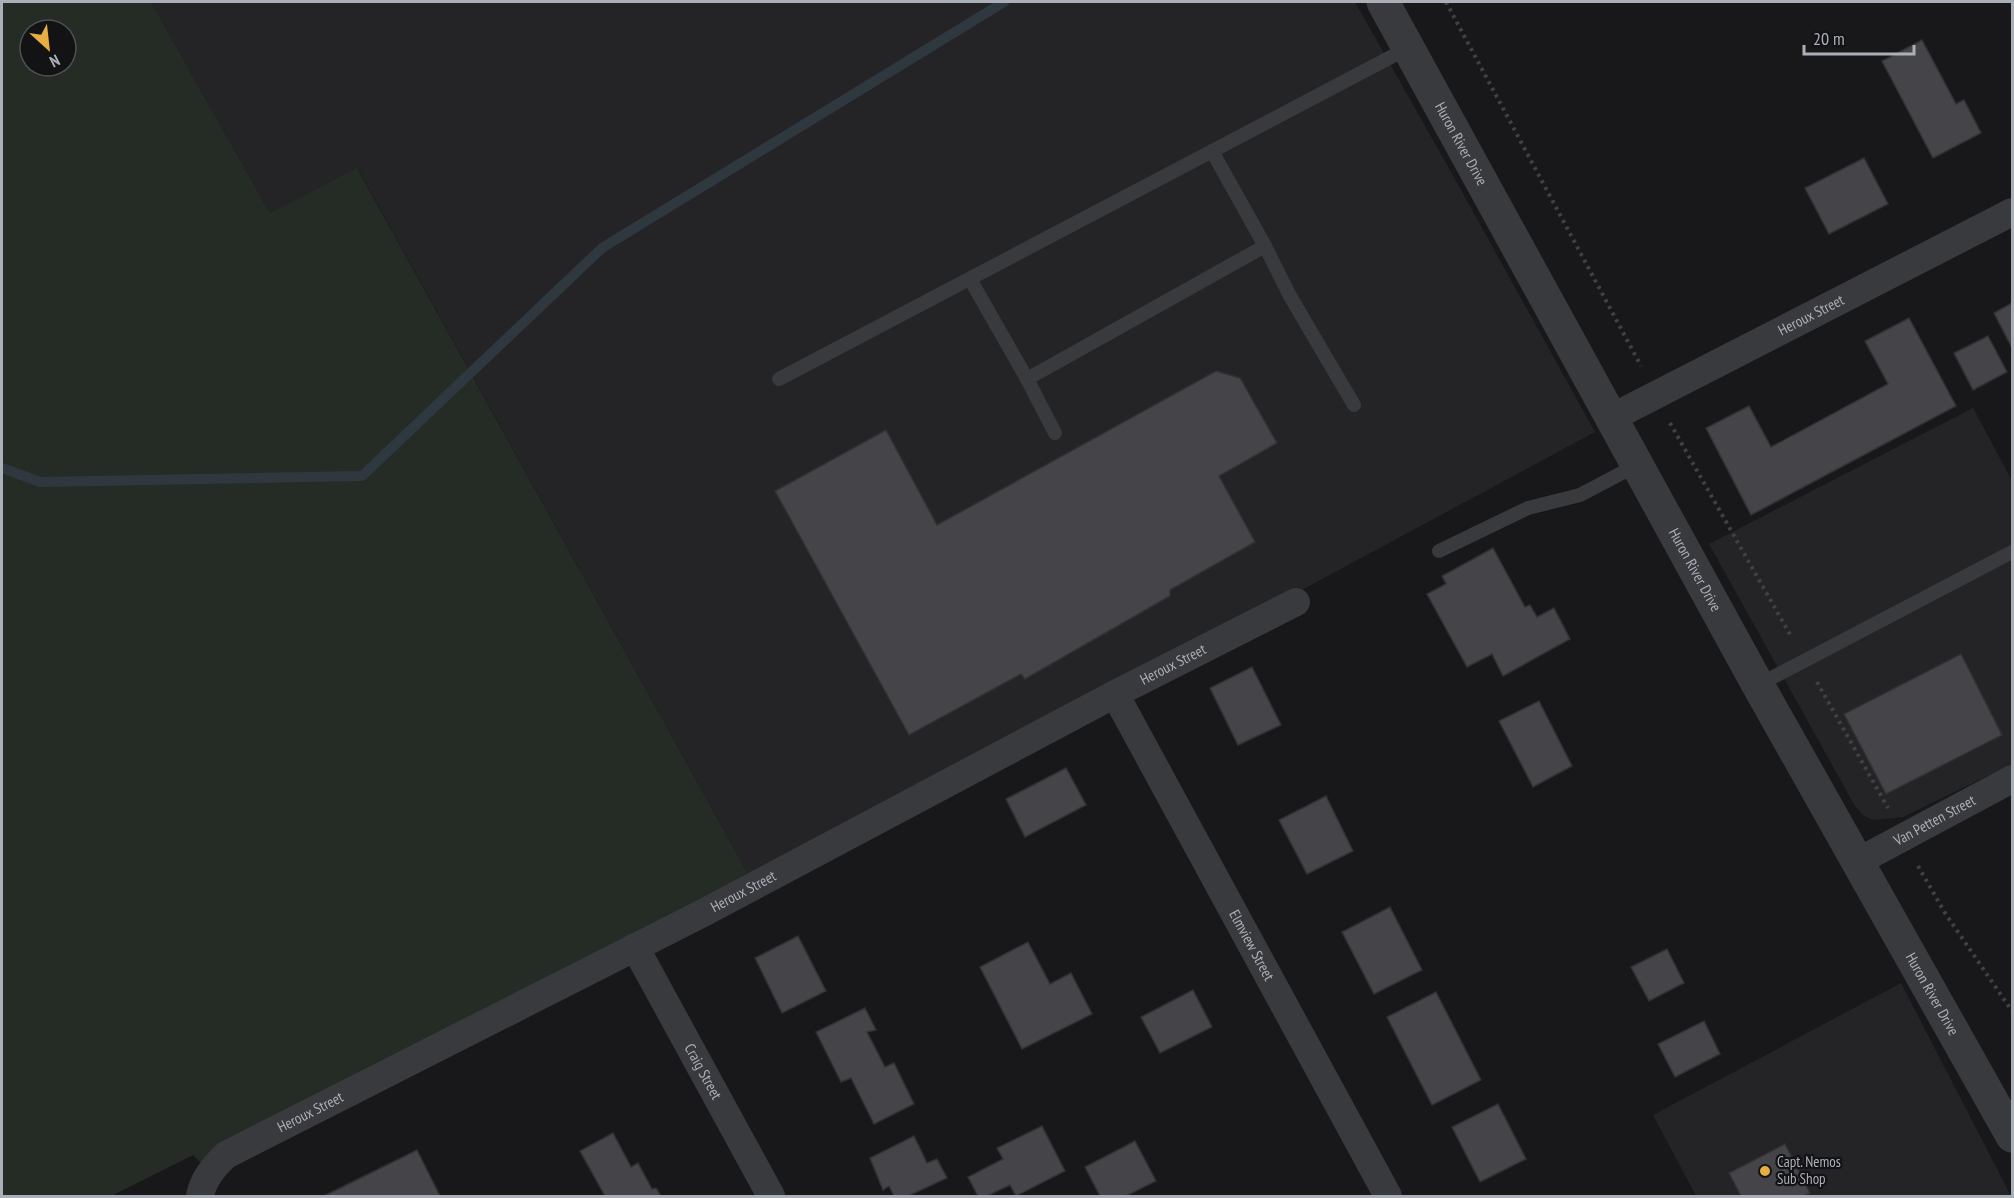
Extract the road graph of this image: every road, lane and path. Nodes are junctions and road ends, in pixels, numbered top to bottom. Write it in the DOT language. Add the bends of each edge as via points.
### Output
graph roads {
  1 [pos="1383,2"];
  2 [pos="1446,2"];
  3 [pos="1408,48"];
  4 [pos="1212,151"];
  5 [pos="2013,212"];
  6 [pos="1266,246"];
  7 [pos="970,279"];
  8 [pos="779,379"];
  9 [pos="1028,379"];
  10 [pos="1656,395"];
  11 [pos="1354,405"];
  12 [pos="1611,418"];
  13 [pos="1055,433"];
  14 [pos="1637,465"];
  15 [pos="1439,551"];
  16 [pos="2013,552"];
  17 [pos="1296,602"];
  18 [pos="1805,661"];
  19 [pos="1758,685"];
  20 [pos="1115,694"];
  21 [pos="2013,779"];
  22 [pos="1903,837"];
  23 [pos="1857,862"];
  24 [pos="635,947"];
  25 [pos="2013,1011"];
  26 [pos="2013,1136"];
  27 [pos="201,1193"];
  28 [pos="771,1197"];
  29 [pos="1388,1197"];
  1 -- 3 [label="street, Huron River Drive"];
  2 -- 10 [label="path"];
  3 -- 4 [label="lane"];
  3 -- 12 [label="street, Huron River Drive"];
  4 -- 6 [label="lane"];
  4 -- 7 [label="lane"];
  5 -- 10 [label="street, Heroux Street"];
  6 -- 9 [label="lane"];
  6 -- 11 [label="lane" via="1290,296"];
  7 -- 8 [label="lane"];
  7 -- 9 [label="lane"];
  9 -- 13 [label="lane"];
  10 -- 12 [label="street, Heroux Street"];
  10 -- 18 [label="path"];
  12 -- 14 [label="street, Huron River Drive"];
  14 -- 15 [label="lane" via="1580,495 1528,508"];
  14 -- 19 [label="street, Huron River Drive"];
  16 -- 18 [label="lane"];
  17 -- 20 [label="street, Heroux Street"];
  18 -- 19 [label="lane"];
  18 -- 22 [label="path"];
  19 -- 23 [label="street, Huron River Drive"];
  20 -- 24 [label="street, Heroux Street"];
  20 -- 29 [label="street, Elmview Street"];
  21 -- 22 [label="street, Van Petten Street"];
  22 -- 23 [label="street, Van Petten Street"];
  22 -- 25 [label="path" via="1945,913"];
  23 -- 26 [label="street, Huron River Drive"];
  24 -- 27 [label="street, Heroux Street" via="226,1155 214,1166"];
  24 -- 28 [label="street, Craig Street"];
}
